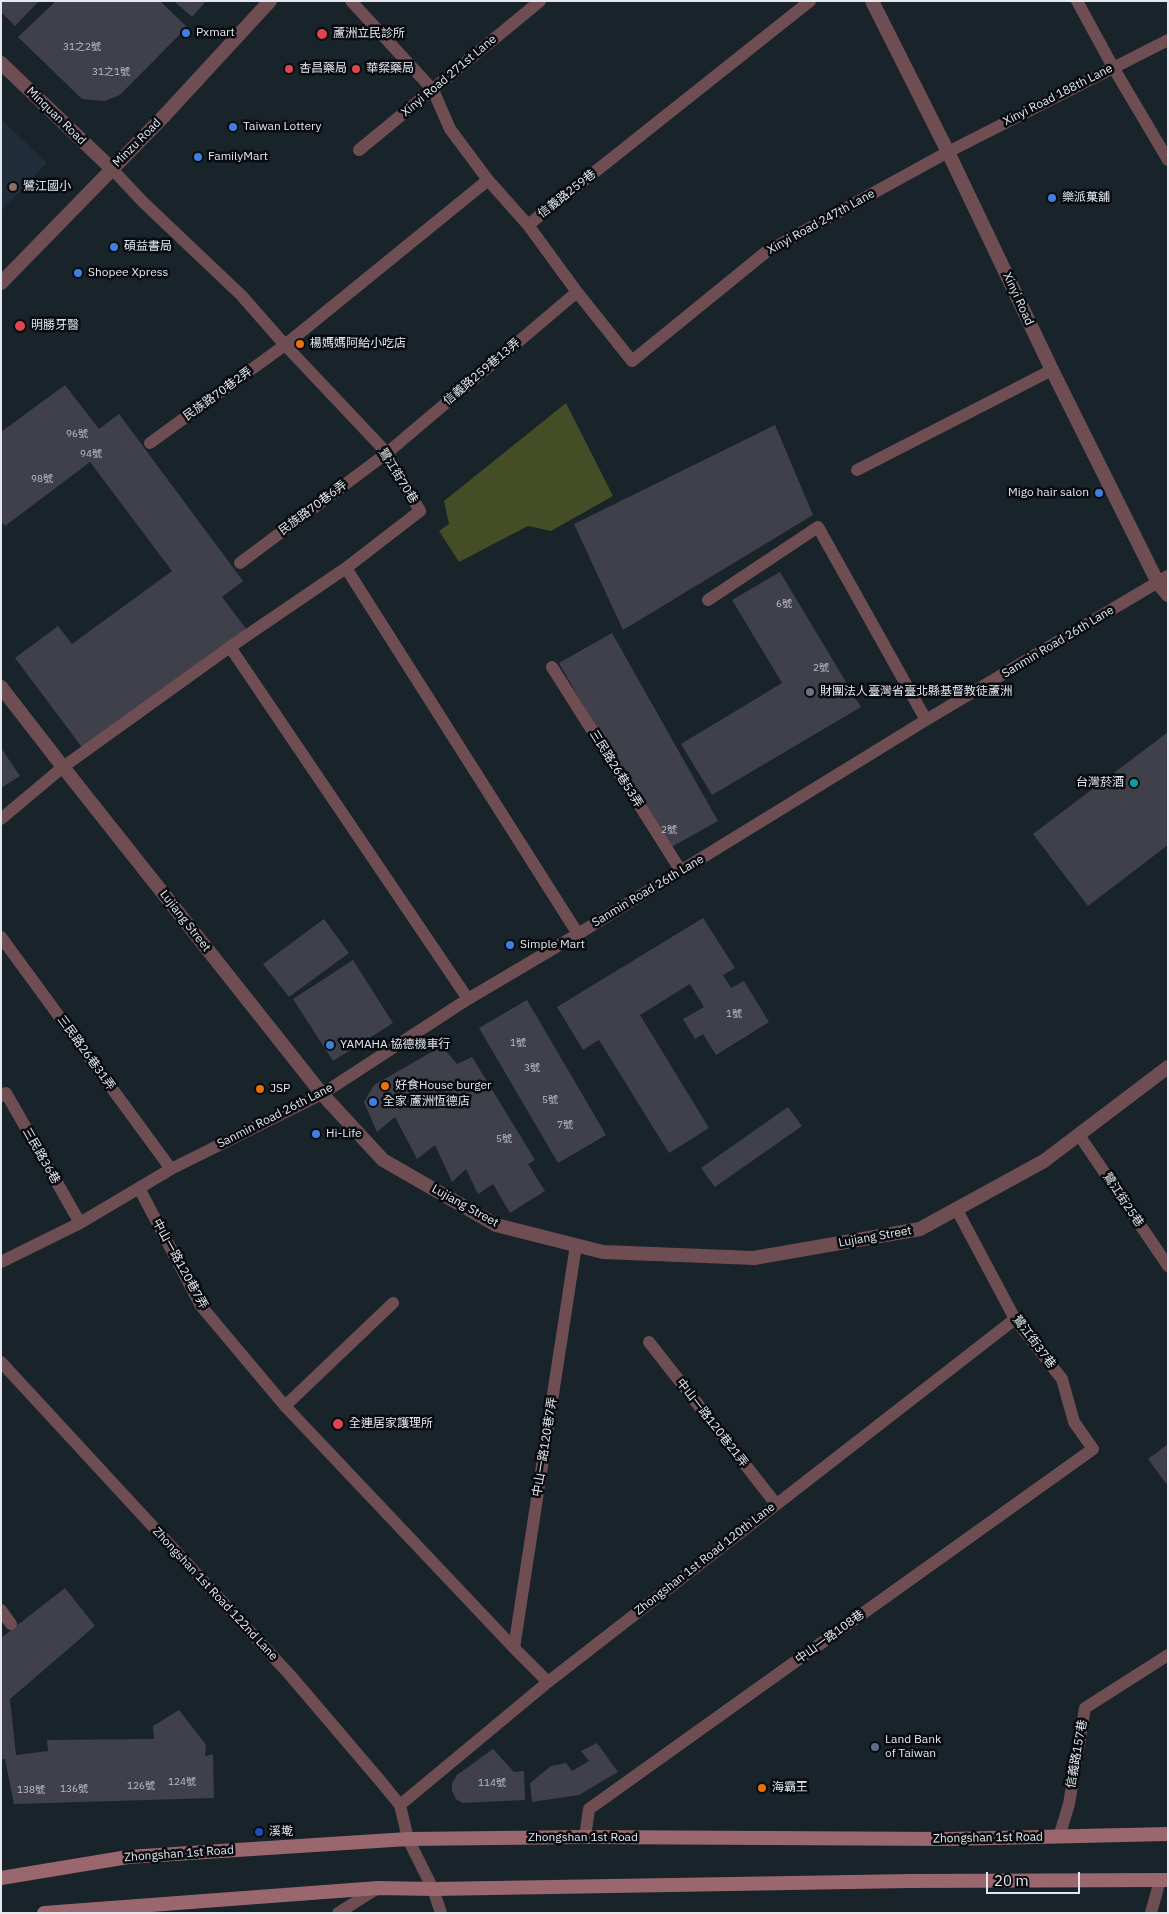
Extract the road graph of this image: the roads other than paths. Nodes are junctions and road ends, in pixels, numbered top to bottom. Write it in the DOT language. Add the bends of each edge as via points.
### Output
graph roads {
  1 [pos="270,1"];
  2 [pos="350,1"];
  3 [pos="540,1"];
  4 [pos="810,1"];
  5 [pos="872,1"];
  6 [pos="1078,1"];
  7 [pos="1168,40"];
  8 [pos="1,63"];
  9 [pos="1113,67"];
  10 [pos="434,90"];
  11 [pos="358,150"];
  12 [pos="948,152"];
  13 [pos="1168,160"];
  14 [pos="112,169"];
  15 [pos="488,180"];
  16 [pos="528,225"];
  17 [pos="1,283"];
  18 [pos="577,292"];
  19 [pos="285,345"];
  20 [pos="1052,370"];
  21 [pos="150,443"];
  22 [pos="386,453"];
  23 [pos="857,470"];
  24 [pos="240,563"];
  25 [pos="346,568"];
  26 [pos="1163,579"];
  27 [pos="1168,595"];
  28 [pos="708,600"];
  29 [pos="230,647"];
  30 [pos="552,667"];
  31 [pos="1,687"];
  32 [pos="926,720"];
  33 [pos="63,767"];
  34 [pos="1,819"];
  35 [pos="681,872"];
  36 [pos="578,934"];
  37 [pos="1,937"];
  38 [pos="468,999"];
  39 [pos="1168,1067"];
  40 [pos="322,1094"];
  41 [pos="1,1096"];
  42 [pos="1079,1134"];
  43 [pos="171,1169"];
  44 [pos="139,1188"];
  45 [pos="957,1210"];
  46 [pos="80,1223"];
  47 [pos="576,1245"];
  48 [pos="1,1262"];
  49 [pos="1168,1266"];
  50 [pos="393,1303"];
  51 [pos="1015,1319"];
  52 [pos="649,1342"];
  53 [pos="1,1362"];
  54 [pos="285,1406"];
  55 [pos="1093,1449"];
  56 [pos="776,1504"];
  57 [pos="1,1610"];
  58 [pos="11,1624"];
  59 [pos="514,1648"];
  60 [pos="1168,1655"];
  61 [pos="548,1682"];
  62 [pos="400,1805"];
  63 [pos="1168,1834"];
  64 [pos="585,1837"];
  65 [pos="1059,1837"];
  66 [pos="408,1839"];
  67 [pos="1,1878"];
  68 [pos="1164,1880"];
  69 [pos="378,1888"];
  70 [pos="433,1890"];
  71 [pos="44,1913"];
  72 [pos="338,1913"];
  73 [pos="441,1913"];
  74 [pos="1151,1913"];
  1 -- 14 [label="street, Minzu Road"];
  2 -- 10 [label="lane"];
  3 -- 10 [label="lane, Xinyi Road 271st Lane"];
  4 -- 16 [label="lane, 信義路259巷"];
  5 -- 12 [label="street, Xinyi Road"];
  6 -- 9 [label="lane"];
  7 -- 9 [label="lane, Xinyi Road 188th Lane"];
  8 -- 14 [label="street, Minquan Road"];
  9 -- 12 [label="lane, Xinyi Road 188th Lane"];
  9 -- 13 [label="lane"];
  10 -- 11 [label="lane, Xinyi Road 271st Lane"];
  10 -- 15 [label="lane, 信義路259巷" via="450,128"];
  12 -- 18 [label="lane, Xinyi Road 247th Lane" via="766,252 632,361"];
  12 -- 20 [label="street, Xinyi Road"];
  14 -- 17 [label="street, Minzu Road"];
  14 -- 19 [label="lane, 鷺江街70巷" via="241,295"];
  15 -- 16 [label="lane, 信義路259巷"];
  15 -- 19 [label="lane"];
  16 -- 18 [label="lane"];
  18 -- 22 [label="lane, 信義路259巷13弄"];
  19 -- 21 [label="lane, 民族路70巷2弄"];
  19 -- 22 [label="lane, 鷺江街70巷"];
  20 -- 23 [label="lane"];
  20 -- 26 [label="street, Xinyi Road"];
  22 -- 24 [label="lane, 民族路70巷6弄"];
  22 -- 25 [label="lane, 鷺江街70巷" via="420,510"];
  25 -- 29 [label="lane, 鷺江街70巷"];
  25 -- 36 [label="lane"];
  26 -- 27 [label="street, Xinyi Road"];
  26 -- 32 [label="lane, Sanmin Road 26th Lane"];
  28 -- 32 [label="lane" via="818,527"];
  29 -- 33 [label="lane, 鷺江街70巷"];
  29 -- 38 [label="lane"];
  30 -- 35 [label="lane, 三民路26巷53弄"];
  31 -- 33 [label="street, Lujiang Street"];
  32 -- 35 [label="lane, Sanmin Road 26th Lane"];
  33 -- 34 [label="lane, 鷺江街70巷"];
  33 -- 40 [label="street, Lujiang Street"];
  35 -- 36 [label="lane, Sanmin Road 26th Lane"];
  36 -- 38 [label="lane, Sanmin Road 26th Lane"];
  37 -- 43 [label="lane, 三民路26巷31弄"];
  38 -- 40 [label="lane, Sanmin Road 26th Lane"];
  39 -- 42 [label="street, Lujiang Street"];
  40 -- 43 [label="lane, Sanmin Road 26th Lane"];
  40 -- 47 [label="street, Lujiang Street" via="384,1160 496,1225"];
  41 -- 46 [label="lane, 三民路36巷" via="6,1093"];
  42 -- 45 [label="street, Lujiang Street" via="1044,1161"];
  42 -- 49 [label="lane, 鷺江街25巷"];
  43 -- 44 [label="lane, Sanmin Road 26th Lane"];
  44 -- 46 [label="lane, Sanmin Road 26th Lane"];
  44 -- 54 [label="lane, 中山一路120巷7弄" via="201,1306"];
  45 -- 47 [label="street, Lujiang Street" via="920,1229 754,1258 603,1252"];
  45 -- 51 [label="lane, 鷺江街37巷"];
  46 -- 48 [label="lane, Sanmin Road 26th Lane"];
  47 -- 59 [label="lane, 中山一路120巷7弄"];
  50 -- 54 [label="lane"];
  51 -- 55 [label="lane, 鷺江街37巷" via="1062,1379 1074,1422"];
  51 -- 56 [label="lane, Zhongshan 1st Road 120th Lane"];
  52 -- 56 [label="lane, 中山一路120巷21弄"];
  53 -- 62 [label="lane, Zhongshan 1st Road 122nd Lane" via="290,1675"];
  54 -- 59 [label="lane, 中山一路120巷7弄"];
  55 -- 64 [label="lane, 中山一路108巷" via="590,1810"];
  56 -- 61 [label="lane, Zhongshan 1st Road 120th Lane"];
  57 -- 58 [label="lane"];
  59 -- 61 [label="lane, 中山一路120巷7弄"];
  60 -- 65 [label="lane, 信義路157巷" via="1085,1708 1069,1804"];
  61 -- 62 [label="lane, Zhongshan 1st Road 120th Lane"];
  62 -- 66 [label="lane, Zhongshan 1st Road 122nd Lane"];
  63 -- 65 [label="main road, Zhongshan 1st Road"];
  64 -- 65 [label="main road, Zhongshan 1st Road"];
  64 -- 66 [label="main road, Zhongshan 1st Road"];
  66 -- 67 [label="main road, Zhongshan 1st Road" via="128,1857"];
  66 -- 70 [label="lane, Zhongshan 1st Road 122nd Lane"];
  68 -- 70 [label="main road" via="910,1880"];
  68 -- 74 [label="lane"];
  69 -- 70 [label="main road"];
  69 -- 71 [label="main road"];
  69 -- 72 [label="lane"];
  70 -- 73 [label="lane, Zhongshan 1st Road 122nd Lane"];
}
